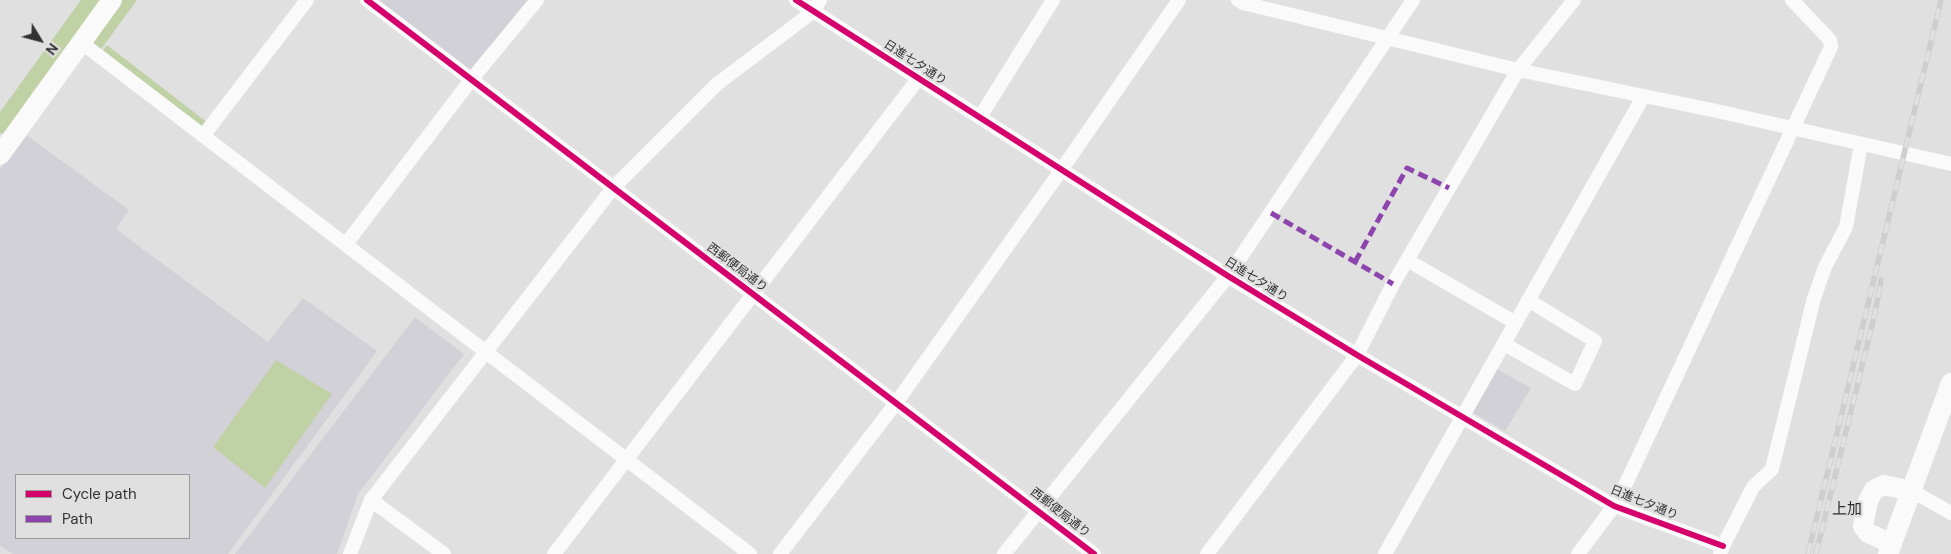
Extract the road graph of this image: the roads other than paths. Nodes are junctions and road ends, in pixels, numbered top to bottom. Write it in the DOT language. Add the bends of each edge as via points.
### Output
graph roads {
  1 [pos="112,0"];
  2 [pos="307,0"];
  3 [pos="367,0"];
  4 [pos="536,0"];
  5 [pos="796,0"];
  6 [pos="1053,0"];
  7 [pos="1179,0"];
  8 [pos="1238,0"];
  9 [pos="1413,0"];
  10 [pos="1574,0"];
  11 [pos="1792,0"];
  12 [pos="817,6"];
  13 [pos="1388,37"];
  14 [pos="82,42"];
  15 [pos="1518,70"];
  16 [pos="918,79"];
  17 [pos="471,80"];
  18 [pos="1643,96"];
  19 [pos="980,117"];
  20 [pos="1792,128"];
  21 [pos="203,136"];
  22 [pos="1862,144"];
  23 [pos="0,155"];
  24 [pos="1951,164"];
  25 [pos="1062,169"];
  26 [pos="613,188"];
  27 [pos="346,244"];
  28 [pos="1407,260"];
  29 [pos="1228,276"];
  30 [pos="754,294"];
  31 [pos="1528,300"];
  32 [pos="1516,322"];
  33 [pos="1504,344"];
  34 [pos="486,351"];
  35 [pos="1357,355"];
  36 [pos="1951,383"];
  37 [pos="896,403"];
  38 [pos="1463,417"];
  39 [pos="626,458"];
  40 [pos="1912,491"];
  41 [pos="371,500"];
  42 [pos="1614,506"];
  43 [pos="1039,511"];
  44 [pos="1951,513"];
  45 [pos="1890,549"];
  46 [pos="1721,550"];
  47 [pos="350,554"];
  48 [pos="444,554"];
  49 [pos="554,554"];
  50 [pos="750,554"];
  51 [pos="780,554"];
  52 [pos="1004,554"];
  53 [pos="1094,554"];
  54 [pos="1208,554"];
  55 [pos="1385,554"];
  56 [pos="1578,554"];
  1 -- 14 [label="street"];
  2 -- 21 [label="street"];
  3 -- 17 [label="street, 西郵便局通り"];
  4 -- 17 [label="street"];
  5 -- 12 [label="street, 日進七夕通り"];
  6 -- 19 [label="street"];
  7 -- 25 [label="street"];
  8 -- 13 [label="street"];
  9 -- 13 [label="street"];
  10 -- 15 [label="street"];
  11 -- 20 [label="street" via="1830,40 1831,47"];
  12 -- 16 [label="street, 日進七夕通り"];
  12 -- 26 [label="street" via="717,84"];
  13 -- 15 [label="street"];
  13 -- 29 [label="street"];
  14 -- 21 [label="street"];
  14 -- 23 [label="street"];
  15 -- 18 [label="street"];
  15 -- 28 [label="street"];
  16 -- 19 [label="street, 日進七夕通り"];
  16 -- 30 [label="street"];
  17 -- 26 [label="street, 西郵便局通り"];
  17 -- 27 [label="street"];
  18 -- 20 [label="street"];
  18 -- 31 [label="street"];
  19 -- 25 [label="street, 日進七夕通り"];
  20 -- 22 [label="street"];
  20 -- 42 [label="street"];
  21 -- 27 [label="street"];
  22 -- 24 [label="street"];
  22 -- 46 [label="street" via="1846,227 1825,267 1814,298 1772,469 1753,488"];
  25 -- 29 [label="street, 日進七夕通り"];
  25 -- 37 [label="street"];
  26 -- 30 [label="street, 西郵便局通り"];
  26 -- 34 [label="street"];
  27 -- 34 [label="street"];
  28 -- 32 [label="street"];
  28 -- 35 [label="street"];
  29 -- 35 [label="street, 日進七夕通り"];
  29 -- 43 [label="street"];
  30 -- 37 [label="street, 西郵便局通り"];
  30 -- 39 [label="street"];
  31 -- 32 [label="street"];
  31 -- 33 [label="street" via="1595,341 1575,384"];
  32 -- 33 [label="street"];
  33 -- 38 [label="street"];
  34 -- 39 [label="street"];
  34 -- 41 [label="street"];
  35 -- 38 [label="street, 日進七夕通り"];
  35 -- 54 [label="street"];
  36 -- 40 [label="street"];
  37 -- 43 [label="street, 西郵便局通り"];
  37 -- 51 [label="street"];
  38 -- 42 [label="street, 日進七夕通り"];
  38 -- 55 [label="street"];
  39 -- 49 [label="street"];
  39 -- 50 [label="street"];
  40 -- 44 [label="street"];
  40 -- 45 [label="street"];
  40 -- 45 [label="street" via="1884,485 1874,490 1868,501 1863,526"];
  41 -- 47 [label="street"];
  41 -- 48 [label="street"];
  42 -- 46 [label="street, 日進七夕通り"];
  42 -- 56 [label="street"];
  43 -- 52 [label="street"];
  43 -- 53 [label="street, 西郵便局通り"];
}
